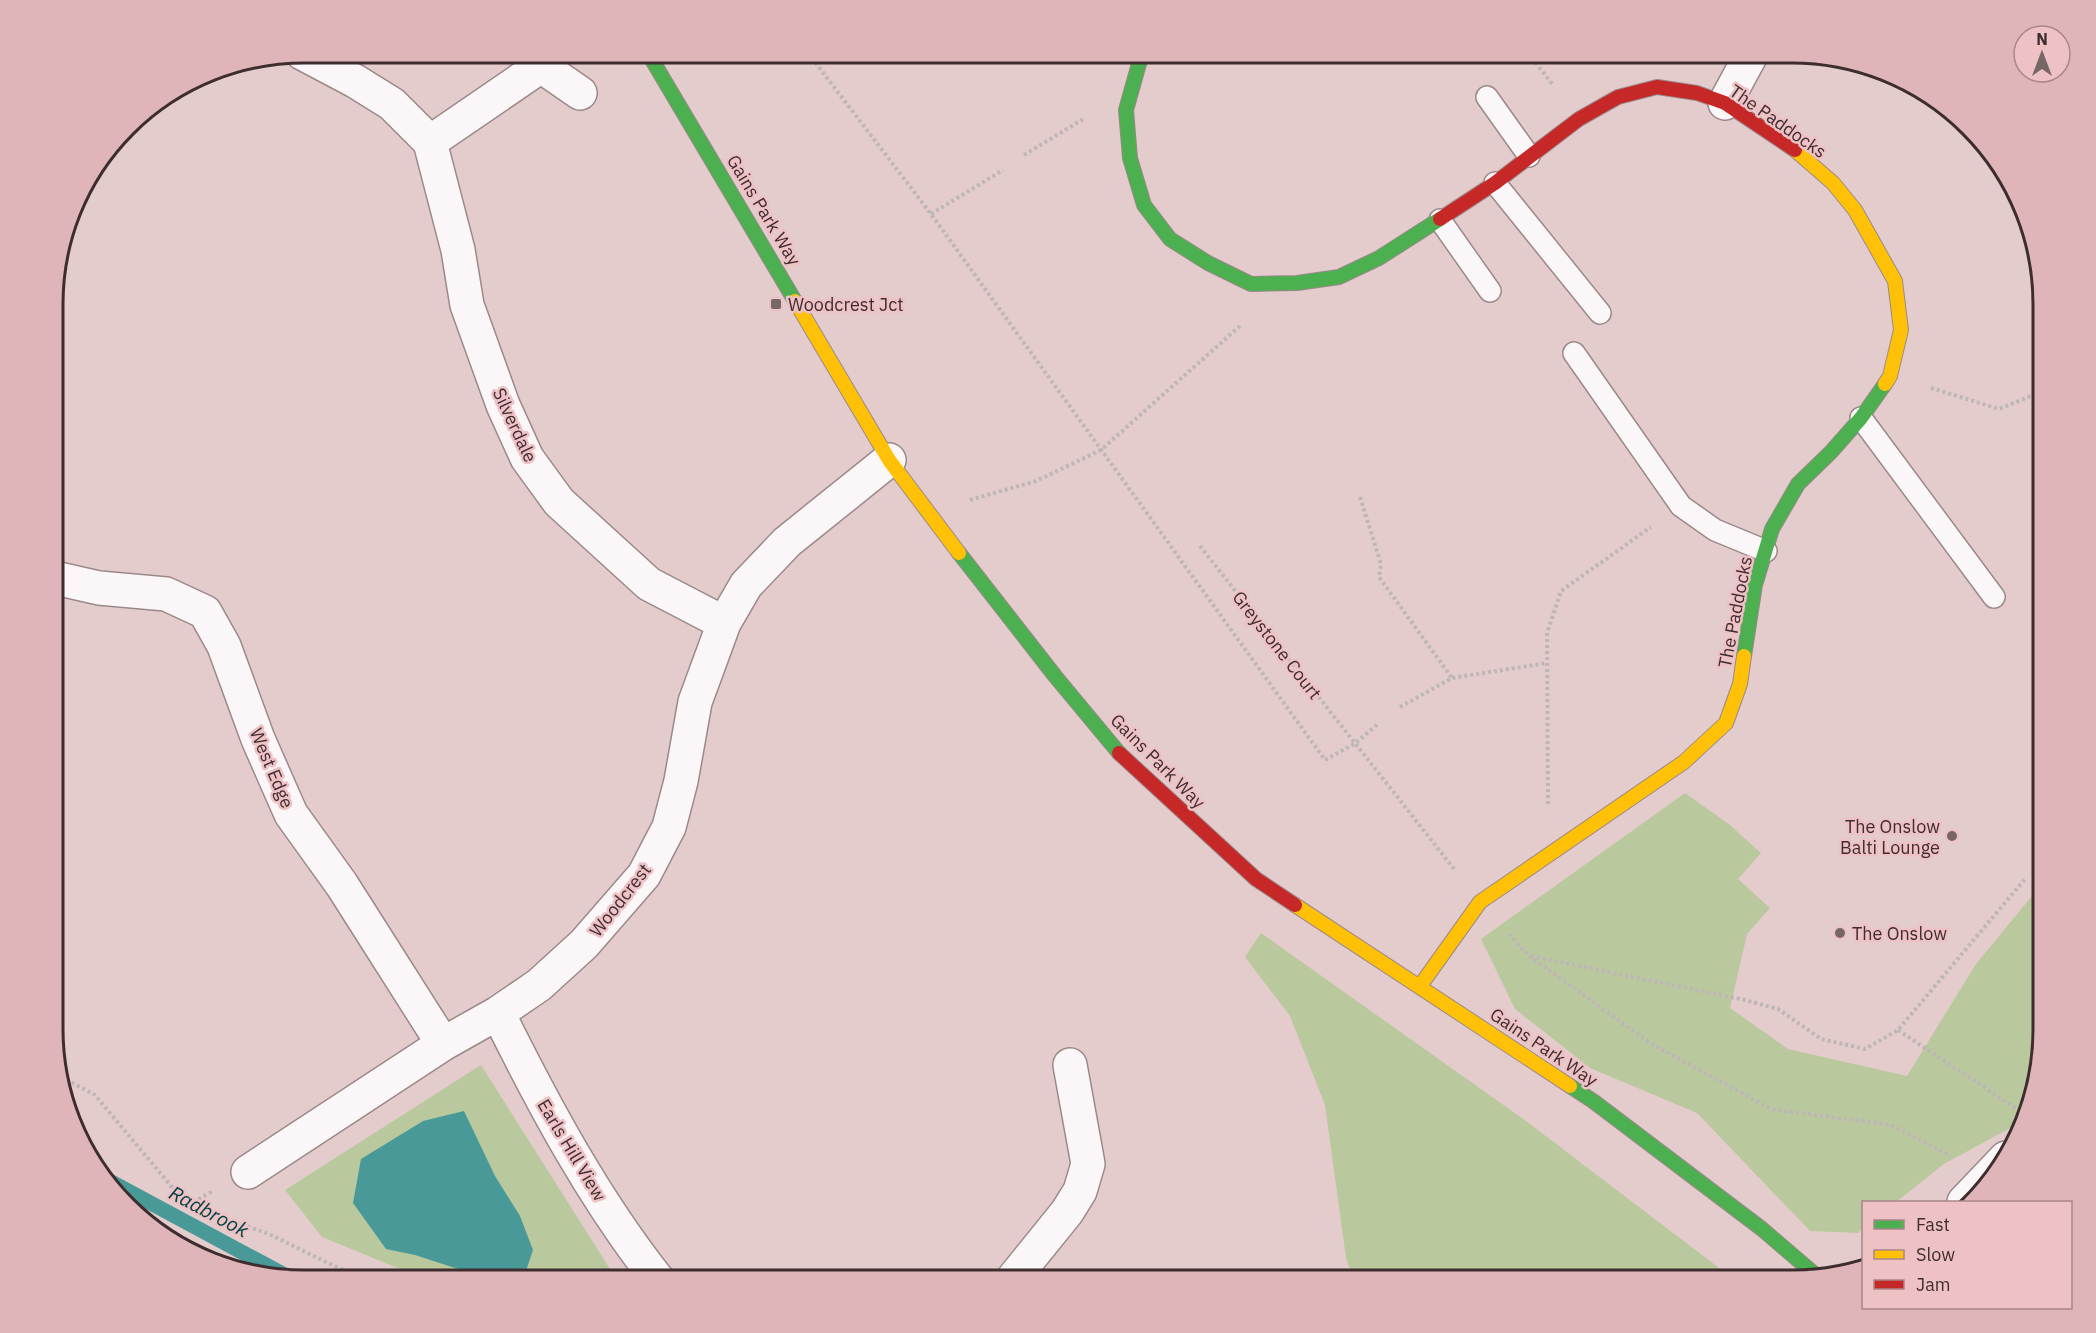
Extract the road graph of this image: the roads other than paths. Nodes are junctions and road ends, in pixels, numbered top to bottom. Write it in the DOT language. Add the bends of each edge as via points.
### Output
graph roads {
  1 [pos="321,63"];
  2 [pos="534,63"];
  3 [pos="544,63"];
  4 [pos="654,63"];
  5 [pos="1139,63"];
  6 [pos="1746,63"];
  7 [pos="580,93"];
  8 [pos="1487,97"];
  9 [pos="1725,103"];
  10 [pos="430,142"];
  11 [pos="1529,156"];
  12 [pos="1495,183"];
  13 [pos="1440,220"];
  14 [pos="1490,291"];
  15 [pos="1600,314"];
  16 [pos="1574,353"];
  17 [pos="1861,418"];
  18 [pos="889,460"];
  19 [pos="1766,550"];
  20 [pos="63,580"];
  21 [pos="1994,597"];
  22 [pos="724,623"];
  23 [pos="1420,986"];
  24 [pos="498,1013"];
  25 [pos="443,1044"];
  26 [pos="1070,1065"];
  27 [pos="248,1172"];
  28 [pos="1809,1269"];
  29 [pos="650,1270"];
  30 [pos="1020,1270"];
  1 -- 10 [label="street" via="392,104"];
  2 -- 10 [label="street"];
  3 -- 7 [label="street"];
  4 -- 18 [label="street, Gains Park Way"];
  5 -- 13 [label="street, The Paddocks" via="1126,110 1130,158 1144,205 1170,239 1208,263 1251,284 1339,277 1379,258"];
  6 -- 9 [label="street"];
  8 -- 11 [label="lane"];
  9 -- 11 [label="street, The Paddocks" via="1697,93 1657,87 1618,97 1579,119"];
  9 -- 17 [label="street, The Paddocks" via="1799,153 1833,183 1855,210 1895,281 1901,330 1890,376"];
  10 -- 22 [label="street, Silverdale" via="458,250 467,305 527,458 559,502 649,584"];
  11 -- 12 [label="street, The Paddocks"];
  12 -- 13 [label="street, The Paddocks"];
  12 -- 15 [label="lane"];
  13 -- 14 [label="lane"];
  16 -- 19 [label="lane" via="1681,506 1715,530"];
  17 -- 19 [label="street, The Paddocks" via="1798,484 1772,530"];
  17 -- 21 [label="lane"];
  18 -- 22 [label="street, Woodcrest" via="787,542 746,585"];
  18 -- 23 [label="street, Gains Park Way" via="1055,676 1123,757 1256,879"];
  19 -- 23 [label="street, The Paddocks" via="1755,585 1740,684 1726,723 1684,762 1480,902"];
  20 -- 25 [label="street, West Edge" via="99,588 166,594 205,612 224,646 291,814 342,885"];
  22 -- 24 [label="street, Woodcrest" via="695,702 669,827 644,874 584,944 539,985"];
  23 -- 28 [label="street, Gains Park Way" via="1593,1101"];
  24 -- 25 [label="street, Woodcrest"];
  24 -- 29 [label="street, Earls Hill View" via="545,1108"];
  25 -- 27 [label="street, Woodcrest"];
  26 -- 30 [label="street" via="1088,1164 1080,1191 1067,1212"];
}
